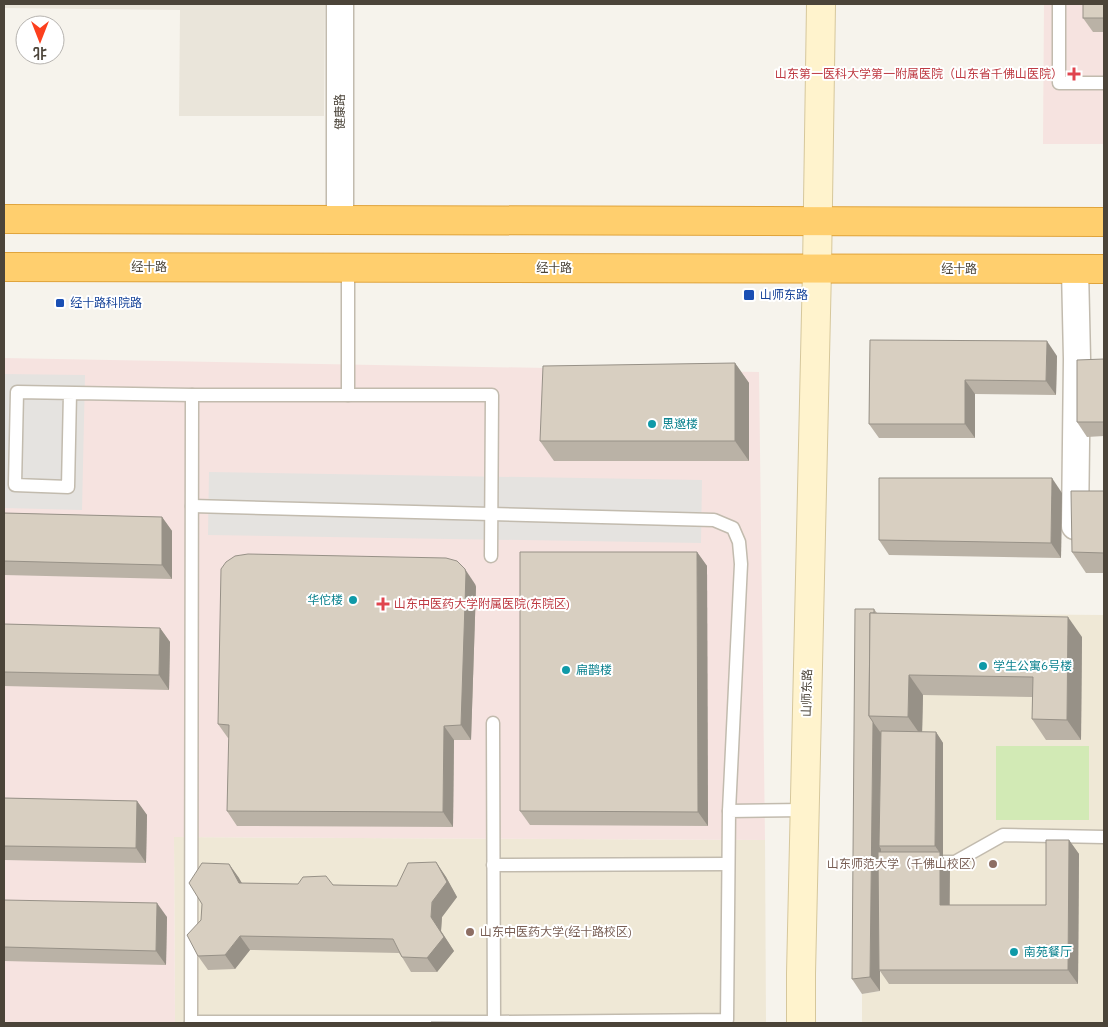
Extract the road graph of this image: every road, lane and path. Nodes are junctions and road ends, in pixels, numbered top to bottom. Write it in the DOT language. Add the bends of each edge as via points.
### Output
graph roads {
  1 [pos="340,4"];
  2 [pos="820,4"];
  3 [pos="1059,4"];
  4 [pos="1104,83"];
  5 [pos="4,219"];
  6 [pos="340,220"];
  7 [pos="818,221"];
  8 [pos="1104,222"];
  9 [pos="4,267"];
  10 [pos="348,268"];
  11 [pos="818,269"];
  12 [pos="1075,269"];
  13 [pos="1104,269"];
  14 [pos="70,393"];
  15 [pos="192,395"];
  16 [pos="348,395"];
  17 [pos="192,506"];
  18 [pos="492,514"];
  19 [pos="1075,551"];
  20 [pos="491,556"];
  21 [pos="493,723"];
  22 [pos="804,810"];
  23 [pos="729,811"];
  24 [pos="1104,837"];
  25 [pos="917,862"];
  26 [pos="728,864"];
  27 [pos="493,865"];
  28 [pos="494,1022"];
  29 [pos="191,1023"];
  30 [pos="407,1023"];
  31 [pos="801,1023"];
  1 -- 6 [label="street, 健康路"];
  2 -- 7 [label="main road, 山师东路"];
  3 -- 4 [label="lane" via="1059,83"];
  5 -- 6 [label="highway"];
  6 -- 7 [label="highway"];
  7 -- 8 [label="highway"];
  7 -- 11 [label="main road, 山师东路"];
  9 -- 10 [label="highway, 经十路"];
  10 -- 11 [label="highway, 经十路"];
  10 -- 16 [label="lane"];
  11 -- 12 [label="highway, 经十路"];
  11 -- 22 [label="main road, 山师东路"];
  12 -- 13 [label="highway, 经十路"];
  12 -- 19 [label="street"];
  14 -- 14 [label="lane" via="68,486 15,486 17,392"];
  14 -- 15 [label="lane"];
  15 -- 16 [label="lane"];
  15 -- 17 [label="lane"];
  16 -- 18 [label="lane" via="492,395"];
  17 -- 18 [label="lane"];
  17 -- 29 [label="lane"];
  18 -- 20 [label="lane"];
  18 -- 23 [label="lane" via="714,520 732,528 739,542 741,564"];
  21 -- 27 [label="lane"];
  22 -- 23 [label="lane"];
  22 -- 31 [label="main road, 山师东路"];
  23 -- 26 [label="lane"];
  24 -- 25 [label="lane" via="1003,835 955,862"];
  26 -- 27 [label="lane"];
  26 -- 28 [label="lane" via="727,1020"];
  27 -- 28 [label="lane"];
  28 -- 30 [label="lane"];
  29 -- 30 [label="lane"];
}
